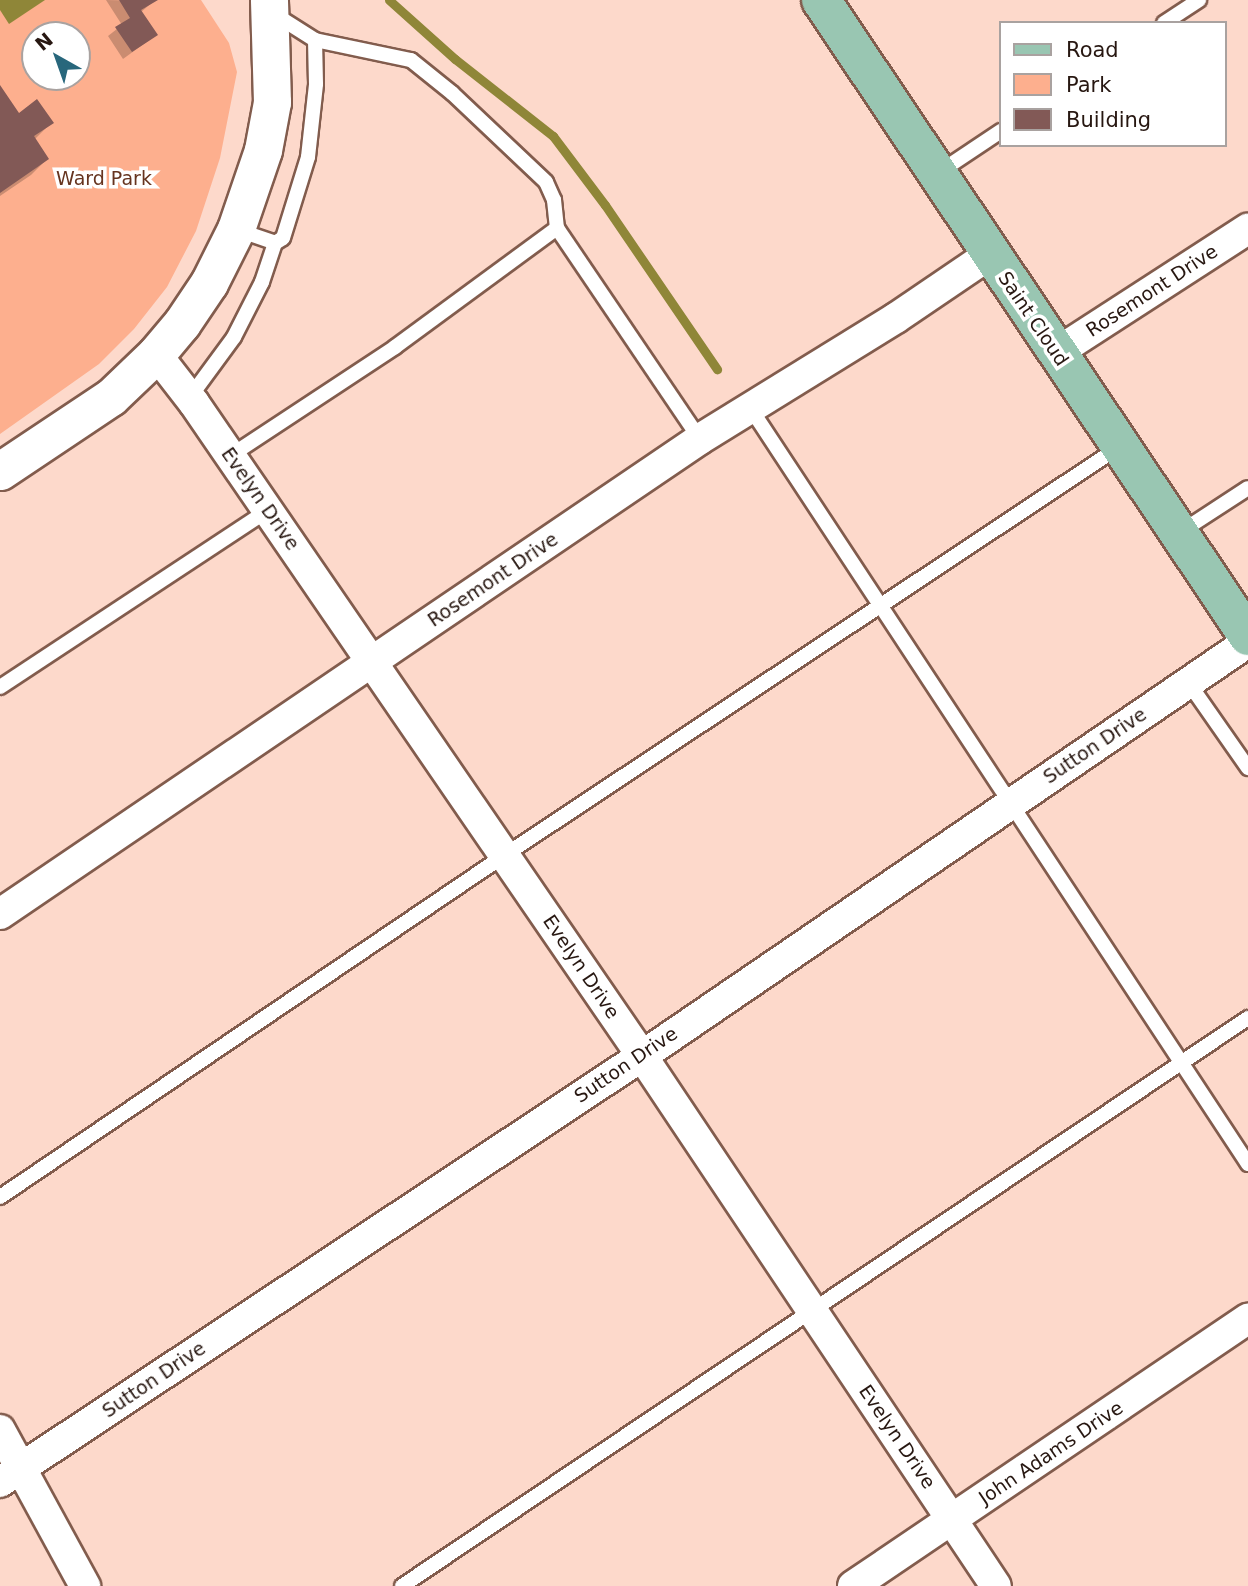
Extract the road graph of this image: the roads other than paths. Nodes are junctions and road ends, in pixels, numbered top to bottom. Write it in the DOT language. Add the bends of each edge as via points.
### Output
graph roads {
  1 [pos="821,0"];
  2 [pos="1199,0"];
  3 [pos="264,4"];
  4 [pos="1167,21"];
  5 [pos="315,40"];
  6 [pos="1000,132"];
  7 [pos="937,174"];
  8 [pos="557,228"];
  9 [pos="236,229"];
  10 [pos="1248,229"];
  11 [pos="275,243"];
  12 [pos="990,254"];
  13 [pos="1056,353"];
  14 [pos="156,354"];
  15 [pos="190,397"];
  16 [pos="751,409"];
  17 [pos="700,439"];
  18 [pos="1119,447"];
  19 [pos="230,456"];
  20 [pos="0,471"];
  21 [pos="1248,488"];
  22 [pos="268,510"];
  23 [pos="1178,534"];
  24 [pos="879,606"];
  25 [pos="1248,636"];
  26 [pos="1248,642"];
  27 [pos="372,662"];
  28 [pos="1188,682"];
  29 [pos="0,687"];
  30 [pos="1248,768"];
  31 [pos="1011,804"];
  32 [pos="505,855"];
  33 [pos="0,914"];
  34 [pos="1248,1018"];
  35 [pos="642,1056"];
  36 [pos="1181,1066"];
  37 [pos="1248,1164"];
  38 [pos="0,1197"];
  39 [pos="812,1311"];
  40 [pos="1248,1319"];
  41 [pos="0,1430"];
  42 [pos="10,1475"];
  43 [pos="952,1520"];
  44 [pos="85,1586"];
  45 [pos="401,1586"];
  46 [pos="853,1586"];
  47 [pos="996,1586"];
  1 -- 7 [label="main road, Saint Cloud"];
  2 -- 4 [label="lane"];
  3 -- 5 [label="lane"];
  3 -- 9 [label="street" via="272,102 263,150"];
  5 -- 8 [label="lane" via="411,60 546,182 554,200"];
  5 -- 11 [label="lane" via="316,84 308,157 283,238"];
  6 -- 7 [label="lane"];
  7 -- 12 [label="main road, Saint Cloud"];
  8 -- 17 [label="lane"];
  8 -- 19 [label="lane" via="395,348"];
  9 -- 11 [label="lane"];
  9 -- 14 [label="street" via="209,283"];
  10 -- 13 [label="street, Rosemont Drive"];
  11 -- 15 [label="lane" via="262,282 234,337"];
  12 -- 13 [label="main road, Saint Cloud"];
  12 -- 16 [label="street, Rosemont Drive"];
  13 -- 18 [label="main road, Saint Cloud"];
  14 -- 15 [label="street, Evelyn Drive"];
  14 -- 20 [label="street" via="111,397"];
  15 -- 19 [label="street, Evelyn Drive"];
  16 -- 17 [label="street, Rosemont Drive"];
  16 -- 24 [label="lane"];
  17 -- 27 [label="street, Rosemont Drive"];
  18 -- 23 [label="main road, Saint Cloud"];
  18 -- 24 [label="lane"];
  19 -- 22 [label="street, Evelyn Drive"];
  21 -- 23 [label="lane"];
  22 -- 27 [label="street, Evelyn Drive"];
  22 -- 29 [label="lane"];
  23 -- 25 [label="main road, Saint Cloud"];
  24 -- 31 [label="lane"];
  24 -- 32 [label="lane"];
  26 -- 28 [label="street, Sutton Drive"];
  27 -- 32 [label="street, Evelyn Drive"];
  27 -- 33 [label="street, Rosemont Drive"];
  28 -- 30 [label="lane"];
  28 -- 31 [label="street, Sutton Drive"];
  31 -- 35 [label="street, Sutton Drive"];
  31 -- 36 [label="lane"];
  32 -- 35 [label="street, Evelyn Drive"];
  32 -- 38 [label="lane"];
  34 -- 36 [label="lane"];
  35 -- 39 [label="street, Evelyn Drive"];
  35 -- 42 [label="street, Sutton Drive"];
  36 -- 37 [label="lane"];
  36 -- 39 [label="lane"];
  39 -- 43 [label="street, Evelyn Drive"];
  39 -- 45 [label="lane"];
  40 -- 43 [label="street, John Adams Drive"];
  41 -- 42 [label="street"];
  42 -- 44 [label="street"];
  43 -- 46 [label="street, John Adams Drive"];
  43 -- 47 [label="street, Evelyn Drive"];
}
